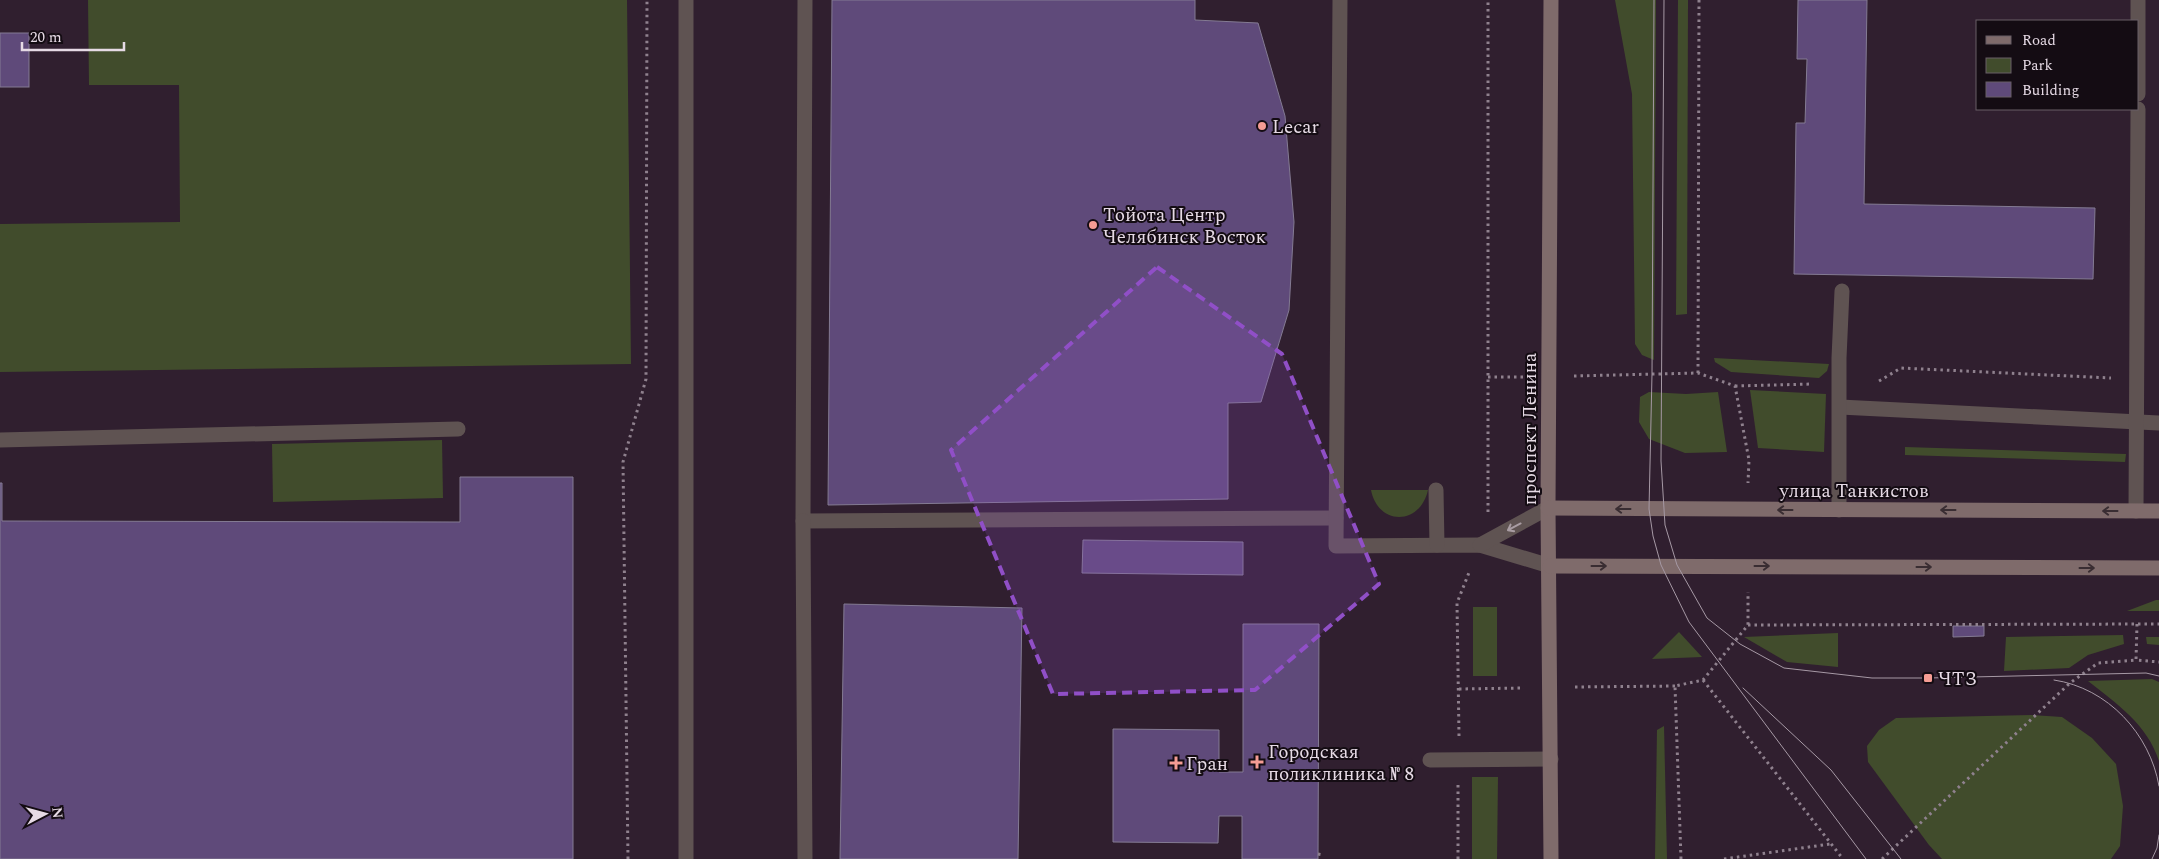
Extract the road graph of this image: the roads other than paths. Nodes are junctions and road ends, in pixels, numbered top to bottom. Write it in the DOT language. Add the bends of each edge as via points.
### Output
graph roads {
  1 [pos="686,0"];
  2 [pos="806,0"];
  3 [pos="1340,0"];
  4 [pos="1550,0"];
  5 [pos="2138,0"];
  6 [pos="2138,20"];
  7 [pos="2138,110"];
  8 [pos="1842,291"];
  9 [pos="1840,407"];
  10 [pos="2136,423"];
  11 [pos="2159,423"];
  12 [pos="458,429"];
  13 [pos="0,440"];
  14 [pos="1436,490"];
  15 [pos="1548,508"];
  16 [pos="1839,510"];
  17 [pos="2136,511"];
  18 [pos="2159,511"];
  19 [pos="1336,518"];
  20 [pos="803,521"];
  21 [pos="1436,545"];
  22 [pos="1480,545"];
  23 [pos="1550,566"];
  24 [pos="2159,568"];
  25 [pos="1551,759"];
  26 [pos="1430,760"];
  27 [pos="686,859"];
  28 [pos="805,859"];
  29 [pos="1552,859"];
  1 -- 27 [label="lane"];
  2 -- 20 [label="lane"];
  3 -- 19 [label="lane"];
  4 -- 15 [label="main road, проспект Ленина"];
  5 -- 6 [label="lane"];
  7 -- 10 [label="lane"];
  8 -- 9 [label="lane"];
  9 -- 10 [label="lane"];
  9 -- 16 [label="lane"];
  10 -- 11 [label="lane"];
  10 -- 17 [label="lane"];
  12 -- 13 [label="lane"];
  14 -- 21 [label="lane"];
  16 -- 15 [label="main road, улица Танкистов, one-way"];
  15 -- 22 [label="lane, one-way"];
  15 -- 23 [label="main road, проспект Ленина"];
  17 -- 16 [label="main road, улица Танкистов, one-way"];
  17 -- 18 [label="main road, улица Танкистов"];
  19 -- 20 [label="lane"];
  19 -- 21 [label="lane" via="1336,546"];
  20 -- 28 [label="lane"];
  21 -- 22 [label="lane"];
  22 -- 23 [label="lane"];
  23 -- 24 [label="main road, one-way"];
  23 -- 25 [label="main road, проспект Ленина"];
  25 -- 26 [label="lane"];
  25 -- 29 [label="main road, проспект Ленина"];
}
